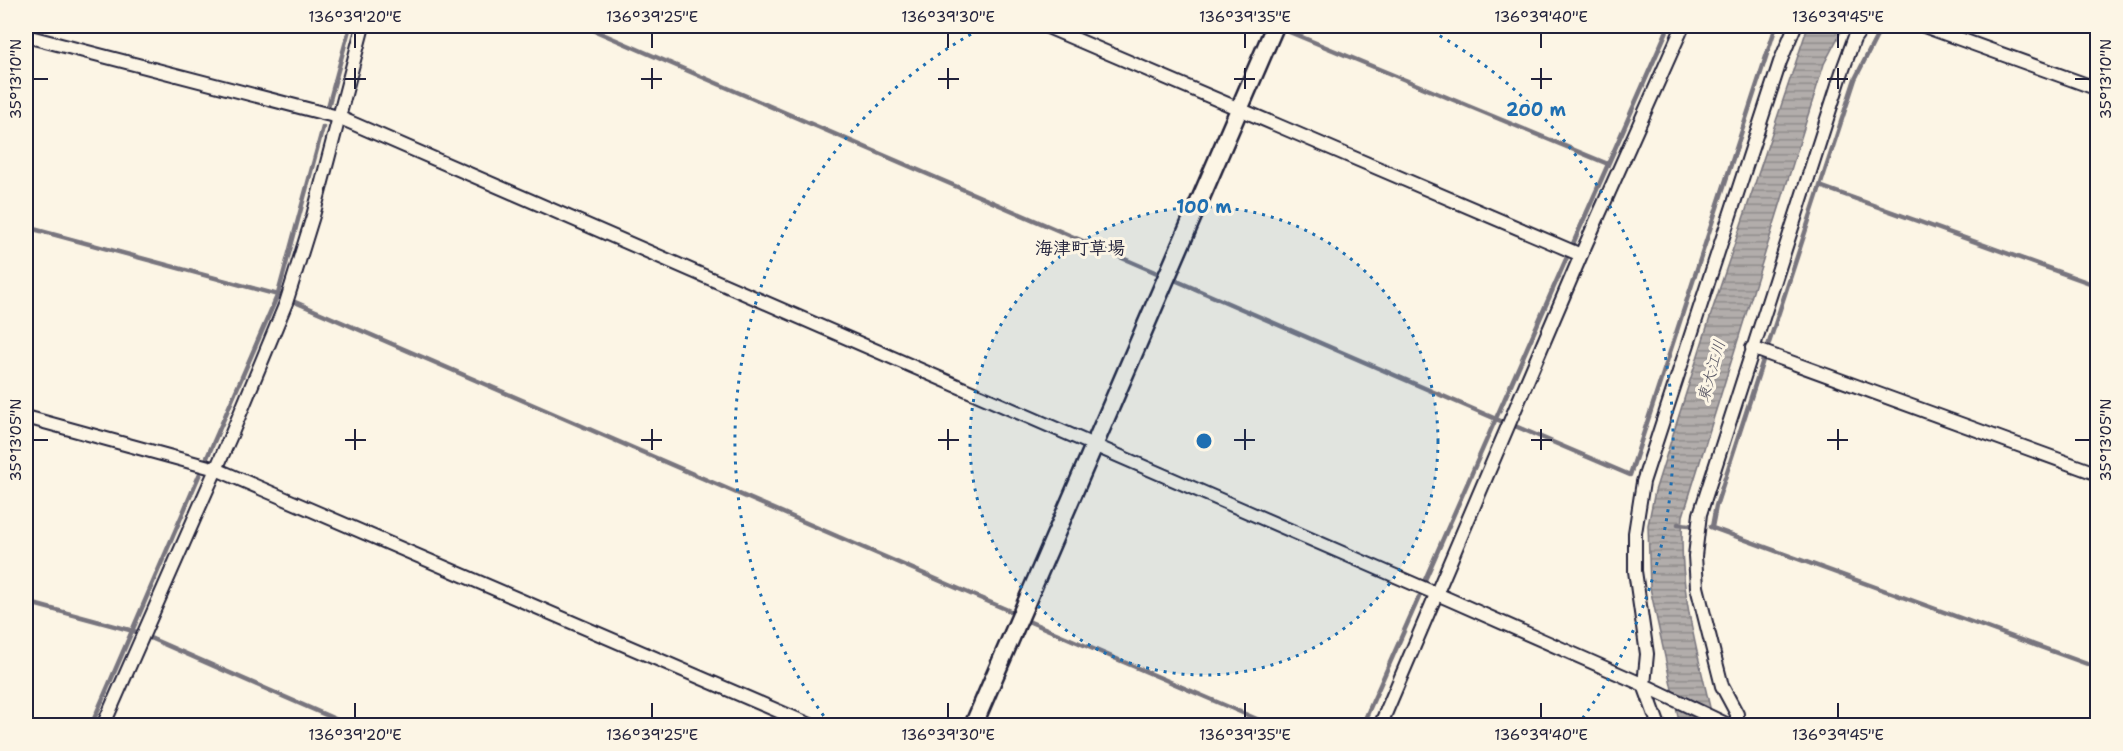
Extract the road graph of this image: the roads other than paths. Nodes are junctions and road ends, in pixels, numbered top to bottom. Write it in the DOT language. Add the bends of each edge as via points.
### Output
graph roads {
  1 [pos="363,26"];
  2 [pos="1045,26"];
  3 [pos="1275,26"];
  4 [pos="1683,26"];
  5 [pos="1795,26"];
  6 [pos="1863,26"];
  7 [pos="1924,26"];
  8 [pos="26,36"];
  9 [pos="2097,88"];
  10 [pos="1240,108"];
  11 [pos="338,117"];
  12 [pos="1581,255"];
  13 [pos="1752,348"];
  14 [pos="26,417"];
  15 [pos="1096,445"];
  16 [pos="216,469"];
  17 [pos="2097,474"];
  18 [pos="1437,594"];
  19 [pos="1644,685"];
  20 [pos="1731,725"];
  21 [pos="104,726"];
  22 [pos="813,726"];
  23 [pos="973,726"];
  24 [pos="1380,726"];
  25 [pos="1659,726"];
  1 -- 11 [label="street"];
  2 -- 10 [label="street"];
  3 -- 10 [label="street"];
  4 -- 12 [label="street"];
  5 -- 19 [label="street" via="1643,482 1635,533 1635,571 1647,654"];
  6 -- 13 [label="street" via="1842,72"];
  7 -- 9 [label="street"];
  8 -- 11 [label="street"];
  10 -- 12 [label="street"];
  10 -- 15 [label="street"];
  11 -- 15 [label="street"];
  11 -- 16 [label="street" via="286,303"];
  12 -- 18 [label="street"];
  13 -- 17 [label="street"];
  13 -- 20 [label="street" via="1700,514 1695,555 1703,618 1722,686 1737,714"];
  14 -- 16 [label="street"];
  15 -- 18 [label="street"];
  15 -- 23 [label="street"];
  16 -- 21 [label="street"];
  16 -- 22 [label="street"];
  18 -- 19 [label="street"];
  18 -- 24 [label="street"];
  19 -- 20 [label="street"];
  19 -- 25 [label="street"];
}
